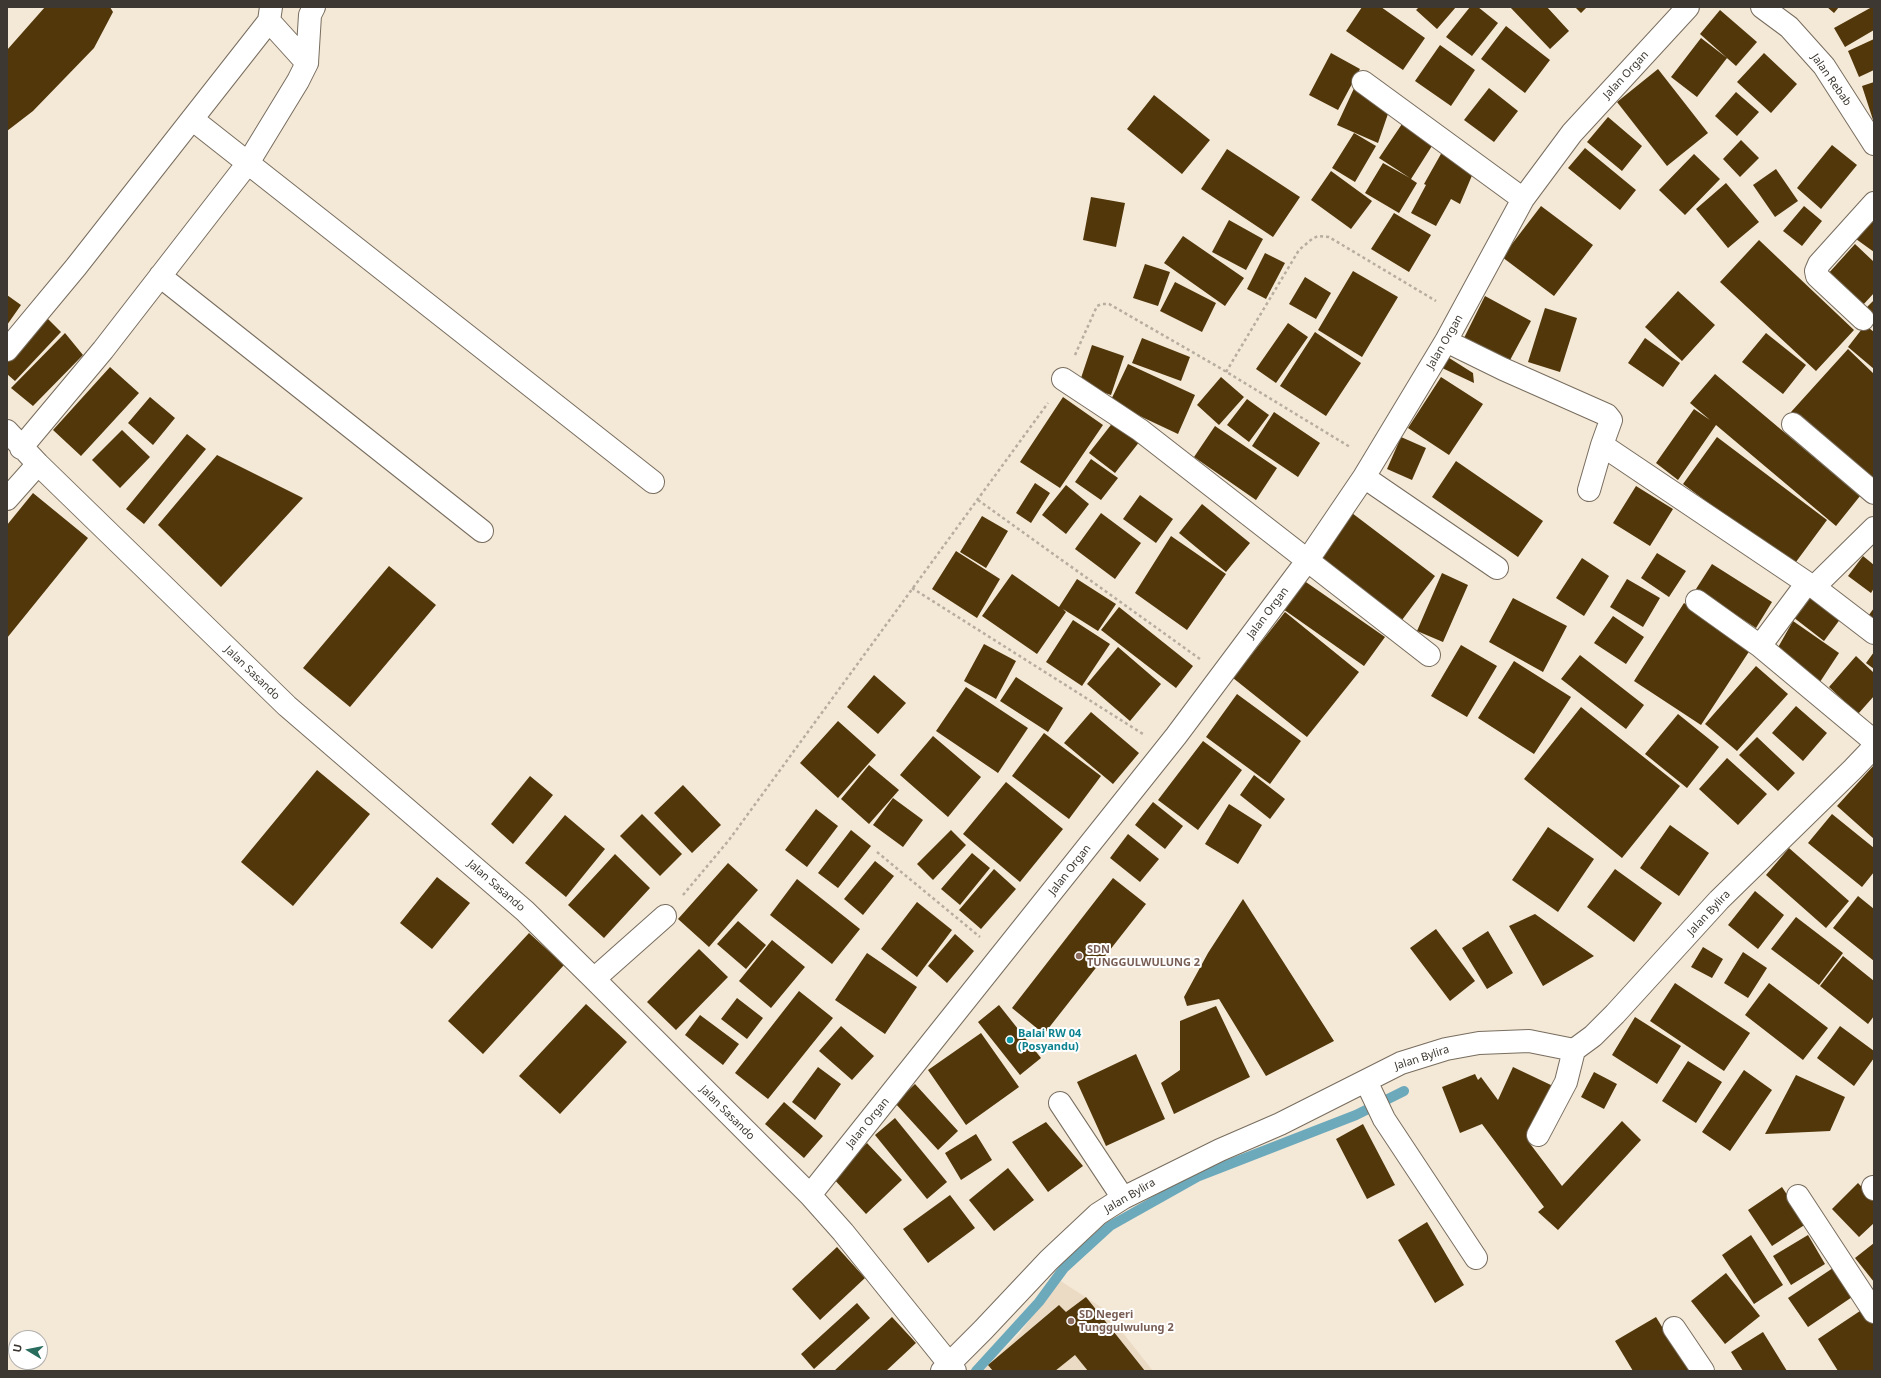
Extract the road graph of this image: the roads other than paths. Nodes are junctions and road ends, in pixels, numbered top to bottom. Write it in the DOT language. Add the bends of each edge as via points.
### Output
graph roads {
  1 [pos="314,7"];
  2 [pos="1762,7"];
  3 [pos="1683,9"];
  4 [pos="270,14"];
  5 [pos="307,63"];
  6 [pos="1363,82"];
  7 [pos="192,119"];
  8 [pos="1874,144"];
  9 [pos="248,163"];
  10 [pos="1523,199"];
  11 [pos="1874,203"];
  12 [pos="160,276"];
  13 [pos="1863,319"];
  14 [pos="1446,341"];
  15 [pos="7,350"];
  16 [pos="1063,379"];
  17 [pos="1793,424"];
  18 [pos="7,431"];
  19 [pos="1602,445"];
  20 [pos="22,448"];
  21 [pos="38,464"];
  22 [pos="1368,469"];
  23 [pos="652,482"];
  24 [pos="1589,490"];
  25 [pos="1874,493"];
  26 [pos="7,499"];
  27 [pos="1874,528"];
  28 [pos="482,531"];
  29 [pos="1307,561"];
  30 [pos="1497,568"];
  31 [pos="1810,585"];
  32 [pos="1697,601"];
  33 [pos="1874,633"];
  34 [pos="1760,646"];
  35 [pos="1430,655"];
  36 [pos="1874,741"];
  37 [pos="1874,747"];
  38 [pos="665,916"];
  39 [pos="594,978"];
  40 [pos="1572,1055"];
  41 [pos="1369,1089"];
  42 [pos="1060,1103"];
  43 [pos="1538,1135"];
  44 [pos="810,1195"];
  45 [pos="1798,1196"];
  46 [pos="1123,1198"];
  47 [pos="1476,1258"];
  48 [pos="1874,1312"];
  49 [pos="1674,1328"];
  50 [pos="948,1369"];
  51 [pos="1704,1371"];
  1 -- 5 [label="street" via="310,15"];
  2 -- 8 [label="street, Jalan Rebab" via="1789,27 1824,66"];
  3 -- 10 [label="street, Jalan Organ" via="1572,133"];
  4 -- 5 [label="street"];
  4 -- 7 [label="street"];
  5 -- 9 [label="street"];
  6 -- 10 [label="street"];
  7 -- 9 [label="street"];
  7 -- 15 [label="street"];
  9 -- 12 [label="street"];
  9 -- 23 [label="street"];
  10 -- 14 [label="street, Jalan Organ"];
  11 -- 13 [label="street" via="1819,264 1816,271 1817,276"];
  12 -- 20 [label="street"];
  12 -- 28 [label="street"];
  14 -- 19 [label="street" via="1599,412 1611,420"];
  14 -- 22 [label="street, Jalan Organ"];
  16 -- 29 [label="street" via="1140,430"];
  17 -- 25 [label="street"];
  18 -- 20 [label="street, Jalan Sasando"];
  19 -- 24 [label="street"];
  19 -- 31 [label="street"];
  20 -- 21 [label="street, Jalan Sasando"];
  21 -- 26 [label="street"];
  21 -- 39 [label="street, Jalan Sasando" via="287,706 525,911"];
  22 -- 29 [label="street, Jalan Organ"];
  22 -- 30 [label="street"];
  27 -- 31 [label="street"];
  29 -- 35 [label="street"];
  29 -- 44 [label="street, Jalan Organ" via="1166,748"];
  31 -- 33 [label="street"];
  31 -- 34 [label="street"];
  32 -- 34 [label="street"];
  34 -- 36 [label="street"];
  37 -- 40 [label="street, Jalan Bylira" via="1719,900 1615,1014"];
  38 -- 39 [label="street"];
  39 -- 44 [label="street, Jalan Sasando"];
  40 -- 41 [label="street, Jalan Bylira" via="1529,1041 1479,1043 1446,1049 1401,1063"];
  40 -- 43 [label="street" via="1566,1082"];
  41 -- 46 [label="street, Jalan Bylira" via="1220,1150"];
  41 -- 47 [label="street" via="1384,1119"];
  42 -- 46 [label="street"];
  44 -- 50 [label="street, Jalan Sasando"];
  45 -- 48 [label="street"];
  46 -- 50 [label="street, Jalan Bylira" via="1098,1214 1049,1260"];
  49 -- 51 [label="street"];
}
